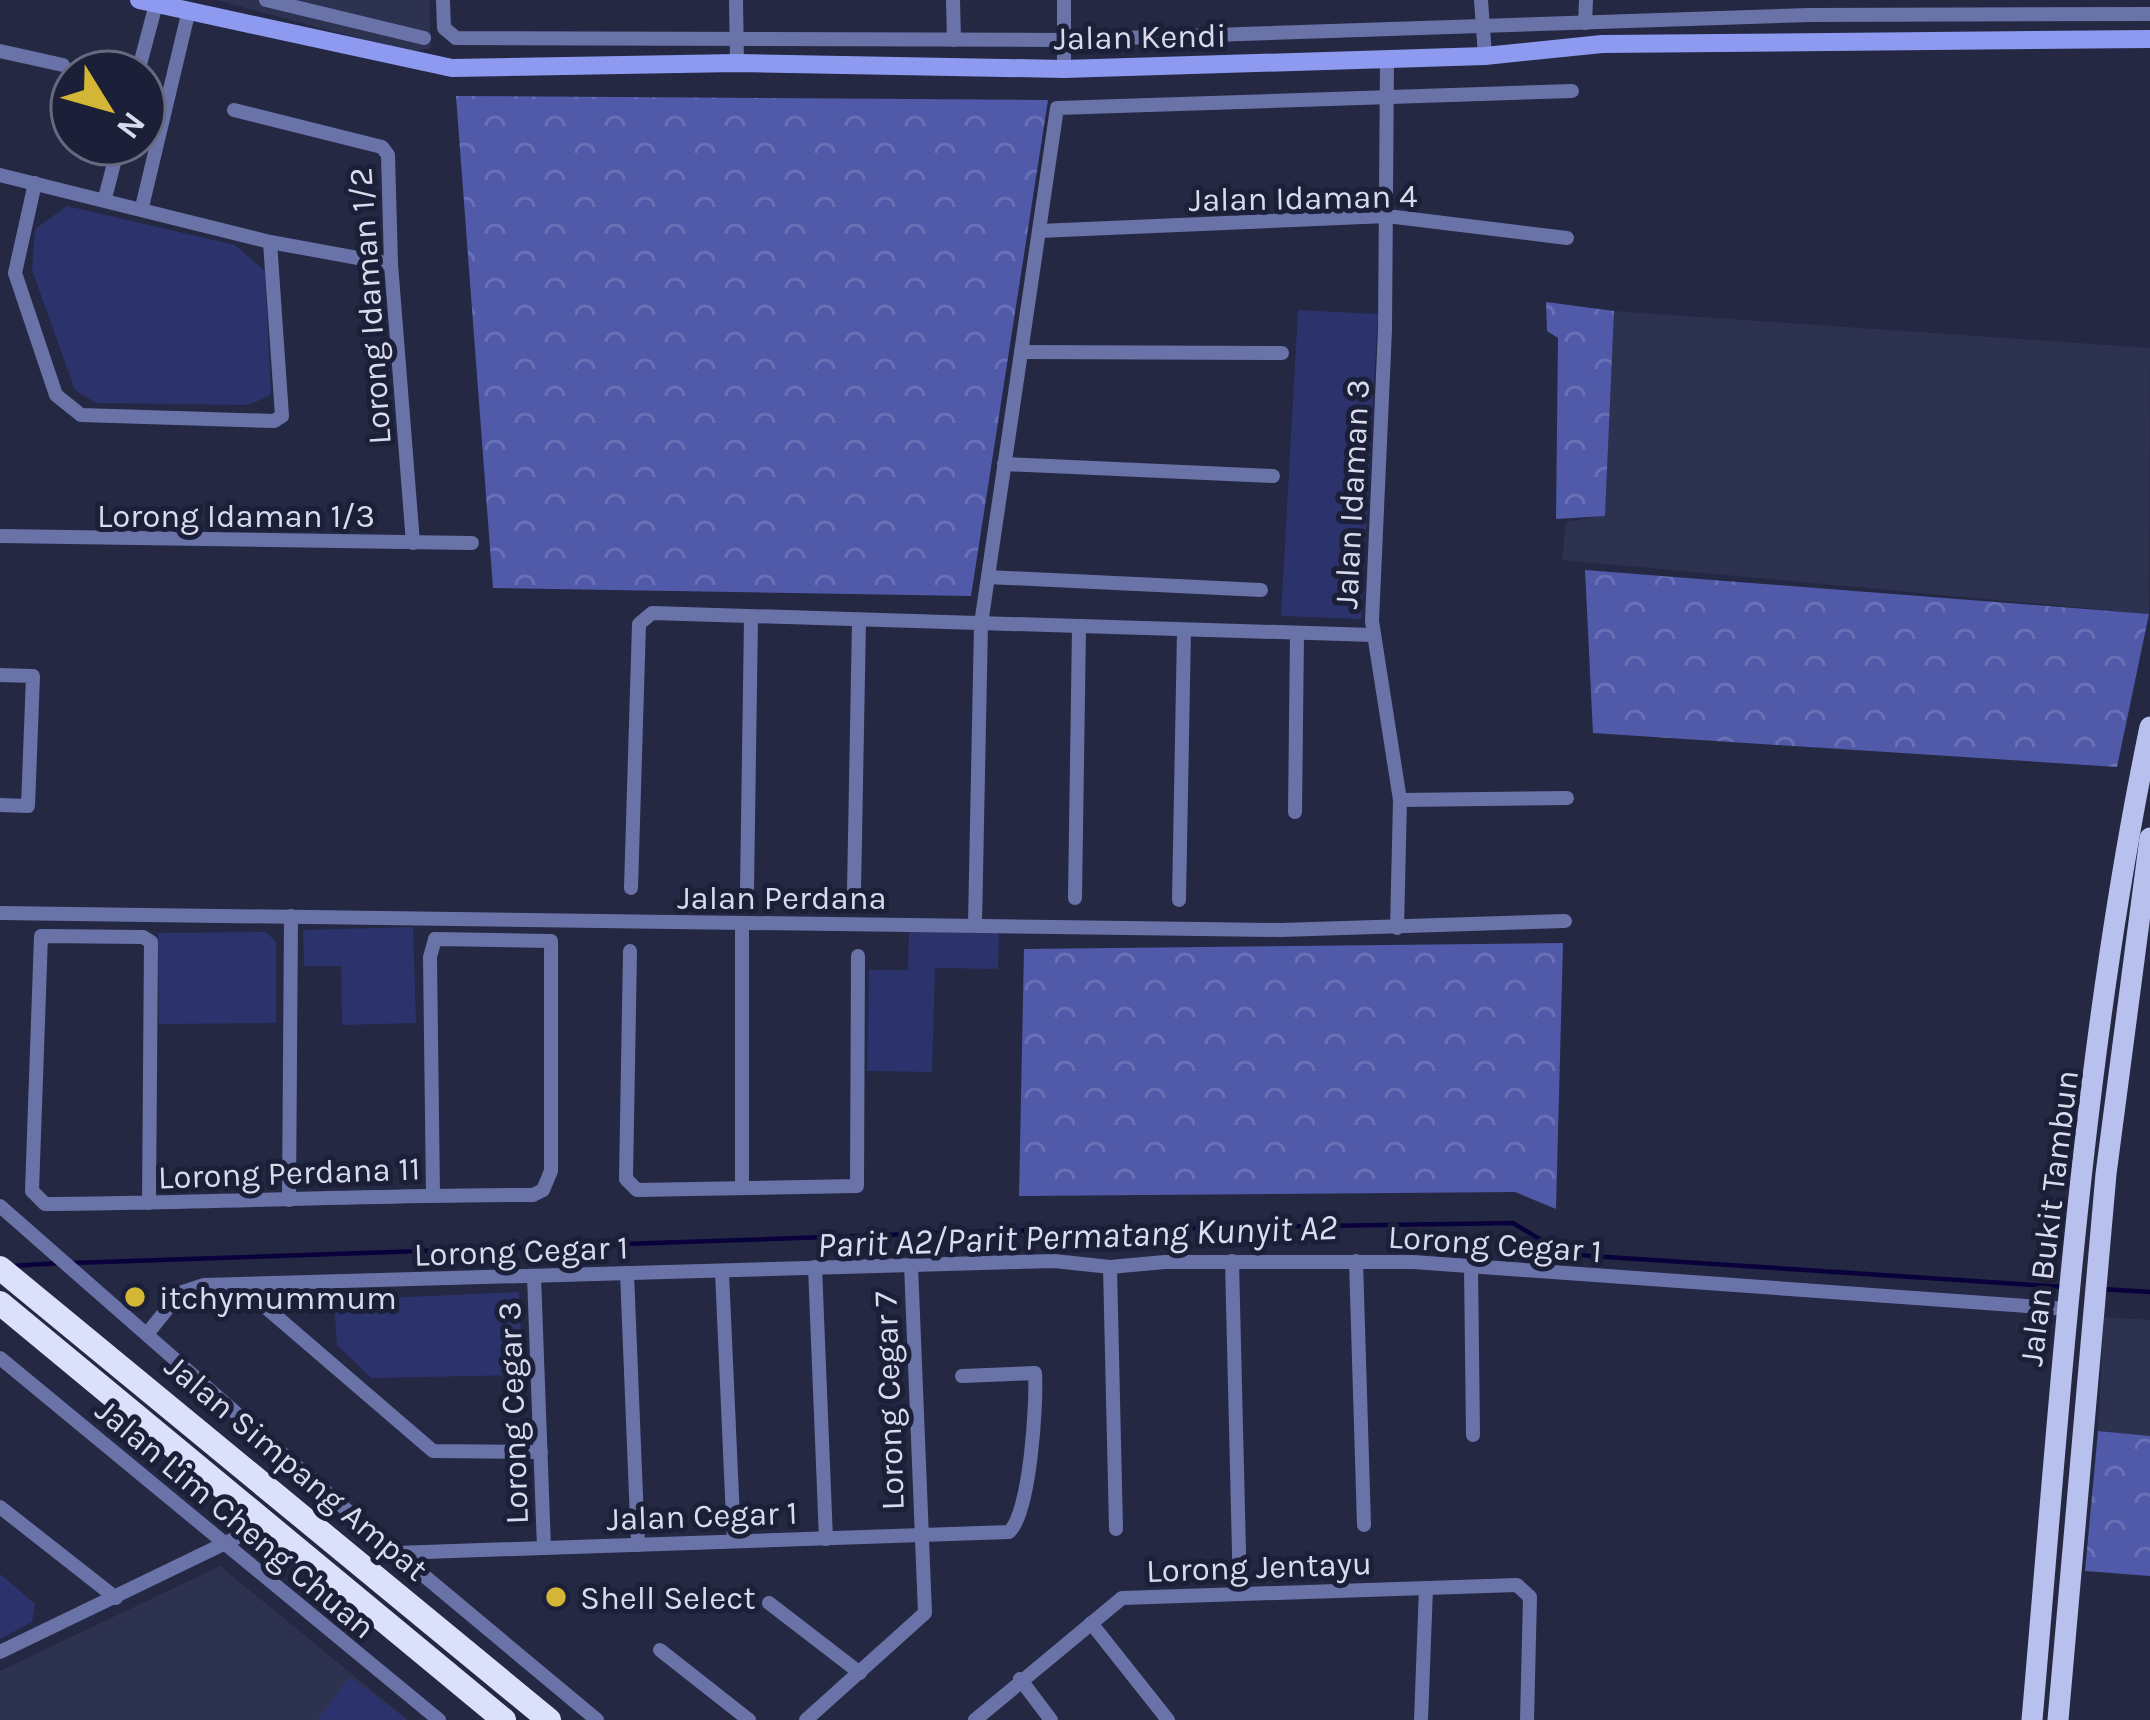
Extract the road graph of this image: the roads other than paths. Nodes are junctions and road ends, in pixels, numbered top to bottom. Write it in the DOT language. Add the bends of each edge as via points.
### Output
graph roads {
  1 [pos="266,0"];
  2 [pos="443,0"];
  3 [pos="736,0"];
  4 [pos="953,0"];
  5 [pos="1064,0"];
  6 [pos="1480,0"];
  7 [pos="1586,0"];
  8 [pos="147,2"];
  9 [pos="2019,6"];
  10 [pos="1809,7"];
  11 [pos="196,10"];
  12 [pos="2150,14"];
  13 [pos="1585,23"];
  14 [pos="1482,25"];
  15 [pos="424,38"];
  16 [pos="736,39"];
  17 [pos="2150,39"];
  18 [pos="954,40"];
  19 [pos="1064,40"];
  20 [pos="1809,41"];
  21 [pos="141,48"];
  22 [pos="0,51"];
  23 [pos="1485,56"];
  24 [pos="1387,60"];
  25 [pos="48,62"];
  26 [pos="736,63"];
  27 [pos="1064,69"];
  28 [pos="1572,92"];
  29 [pos="1387,98"];
  30 [pos="234,110"];
  31 [pos="113,168"];
  32 [pos="0,175"];
  33 [pos="35,183"];
  34 [pos="105,198"];
  35 [pos="142,208"];
  36 [pos="1387,216"];
  37 [pos="1039,231"];
  38 [pos="1567,238"];
  39 [pos="270,242"];
  40 [pos="391,264"];
  41 [pos="1021,352"];
  42 [pos="1282,353"];
  43 [pos="1004,464"];
  44 [pos="1273,476"];
  45 [pos="0,536"];
  46 [pos="413,543"];
  47 [pos="472,543"];
  48 [pos="988,577"];
  49 [pos="1261,590"];
  50 [pos="751,618"];
  51 [pos="859,621"];
  52 [pos="981,624"];
  53 [pos="1079,627"];
  54 [pos="1184,630"];
  55 [pos="1297,633"];
  56 [pos="1372,635"];
  57 [pos="0,675"];
  58 [pos="2150,727"];
  59 [pos="1567,798"];
  60 [pos="1400,800"];
  61 [pos="0,806"];
  62 [pos="1295,812"];
  63 [pos="2150,838"];
  64 [pos="631,888"];
  65 [pos="747,890"];
  66 [pos="854,891"];
  67 [pos="1075,898"];
  68 [pos="1179,900"];
  69 [pos="0,913"];
  70 [pos="291,916"];
  71 [pos="1564,921"];
  72 [pos="975,924"];
  73 [pos="742,925"];
  74 [pos="1397,928"];
  75 [pos="630,951"];
  76 [pos="858,956"];
  77 [pos="742,1188"];
  78 [pos="433,1195"];
  79 [pos="289,1200"];
  80 [pos="149,1203"];
  81 [pos="0,1206"];
  82 [pos="1232,1261"];
  83 [pos="1356,1261"];
  84 [pos="911,1265"];
  85 [pos="1471,1265"];
  86 [pos="815,1267"];
  87 [pos="1110,1267"];
  88 [pos="0,1268"];
  89 [pos="722,1273"];
  90 [pos="627,1274"];
  91 [pos="534,1276"];
  92 [pos="242,1287"];
  93 [pos="0,1303"];
  94 [pos="2069,1306"];
  95 [pos="147,1334"];
  96 [pos="0,1358"];
  97 [pos="962,1376"];
  98 [pos="1473,1435"];
  99 [pos="541,1452"];
  100 [pos="1,1508"];
  101 [pos="269,1522"];
  102 [pos="1364,1525"];
  103 [pos="1116,1529"];
  104 [pos="374,1534"];
  105 [pos="919,1535"];
  106 [pos="826,1538"];
  107 [pos="734,1541"];
  108 [pos="638,1545"];
  109 [pos="226,1546"];
  110 [pos="544,1548"];
  111 [pos="396,1553"];
  112 [pos="352,1557"];
  113 [pos="1426,1588"];
  114 [pos="1240,1594"];
  115 [pos="116,1598"];
  116 [pos="769,1604"];
  117 [pos="1091,1623"];
  118 [pos="660,1650"];
  119 [pos="0,1652"];
  120 [pos="860,1672"];
  121 [pos="1020,1679"];
  122 [pos="439,1720"];
  123 [pos="504,1720"];
  124 [pos="549,1720"];
  125 [pos="597,1720"];
  126 [pos="749,1720"];
  127 [pos="806,1720"];
  128 [pos="975,1720"];
  129 [pos="1052,1720"];
  130 [pos="1168,1720"];
  131 [pos="1421,1720"];
  132 [pos="1527,1720"];
  133 [pos="2032,1720"];
  134 [pos="2058,1720"];
  1 -- 15 [label="street"];
  2 -- 16 [label="street, Jalan Kendi" via="448,34"];
  3 -- 16 [label="street"];
  4 -- 18 [label="street"];
  5 -- 19 [label="street"];
  6 -- 14 [label="street"];
  7 -- 13 [label="street"];
  8 -- 11 [label="street, Jalan Kendi"];
  8 -- 21 [label="street"];
  9 -- 10 [label="street, Jalan Kendi"];
  9 -- 12 [label="street, Jalan Kendi"];
  10 -- 13 [label="street, Jalan Kendi"];
  10 -- 20 [label="street"];
  11 -- 26 [label="street, Jalan Kendi" via="452,68"];
  11 -- 35 [label="street"];
  13 -- 14 [label="street, Jalan Kendi"];
  14 -- 19 [label="street, Jalan Kendi"];
  14 -- 23 [label="street"];
  16 -- 18 [label="street, Jalan Kendi"];
  16 -- 26 [label="street"];
  17 -- 20 [label="street, Jalan Kendi"];
  18 -- 19 [label="street, Jalan Kendi"];
  19 -- 27 [label="street"];
  20 -- 23 [label="street, Jalan Kendi" via="1602,44"];
  22 -- 25 [label="street"];
  23 -- 24 [label="street, Jalan Kendi"];
  24 -- 27 [label="street, Jalan Kendi"];
  24 -- 29 [label="street, Jalan Idaman 3"];
  26 -- 27 [label="street, Jalan Kendi"];
  28 -- 29 [label="street, Jalan Kendi"];
  29 -- 36 [label="street, Jalan Idaman 3"];
  29 -- 37 [label="street, Jalan Kendi" via="1057,108"];
  30 -- 40 [label="street, Lorong Idaman 1/2" via="382,147"];
  31 -- 34 [label="street"];
  32 -- 33 [label="street"];
  33 -- 34 [label="street"];
  33 -- 39 [label="street" via="15,256 18,292 56,395 81,415 282,416"];
  34 -- 35 [label="street"];
  35 -- 39 [label="street"];
  36 -- 37 [label="street, Jalan Idaman 4"];
  36 -- 38 [label="street, Jalan Idaman 4"];
  36 -- 56 [label="street, Jalan Idaman 3"];
  37 -- 41 [label="street"];
  39 -- 40 [label="street"];
  40 -- 46 [label="street, Lorong Idaman 1/2"];
  41 -- 42 [label="street"];
  41 -- 43 [label="street"];
  43 -- 44 [label="street"];
  43 -- 48 [label="street"];
  45 -- 46 [label="street, Lorong Idaman 1/3"];
  46 -- 47 [label="street, Lorong Idaman 1/3"];
  48 -- 49 [label="street"];
  48 -- 52 [label="street"];
  50 -- 51 [label="street"];
  50 -- 64 [label="street" via="652,613 639,624"];
  50 -- 65 [label="street"];
  51 -- 52 [label="street"];
  51 -- 66 [label="street"];
  52 -- 53 [label="street"];
  52 -- 72 [label="street"];
  53 -- 54 [label="street"];
  53 -- 67 [label="street"];
  54 -- 55 [label="street"];
  54 -- 68 [label="street"];
  55 -- 56 [label="street"];
  55 -- 62 [label="street"];
  56 -- 60 [label="street, Jalan Idaman 3"];
  57 -- 61 [label="street" via="33,676 28,806"];
  58 -- 94 [label="main road, Jalan Bukit Tambun" via="2116,892"];
  59 -- 60 [label="street"];
  60 -- 74 [label="street, Jalan Idaman 3"];
  63 -- 134 [label="main road, Jalan Bukit Tambun" via="2097,1278"];
  69 -- 70 [label="street, Jalan Perdana"];
  70 -- 73 [label="street, Jalan Perdana"];
  70 -- 79 [label="street"];
  71 -- 74 [label="street, Jalan Perdana"];
  72 -- 73 [label="street, Jalan Perdana"];
  72 -- 74 [label="street, Jalan Perdana"];
  73 -- 77 [label="street"];
  75 -- 77 [label="street" via="626,1179 637,1190"];
  76 -- 77 [label="street" via="857,1186"];
  78 -- 78 [label="street, Lorong Perdana 11" via="435,939 544,938 553,945 551,1171 543,1190"];
  78 -- 79 [label="street, Lorong Perdana 11"];
  79 -- 80 [label="street, Lorong Perdana 11"];
  80 -- 80 [label="street, Lorong Perdana 11" via="36,1199 40,936 148,939"];
  81 -- 95 [label="street, Jalan Simpang Ampat"];
  82 -- 83 [label="street, Lorong Cegar 1"];
  82 -- 87 [label="street, Lorong Cegar 1"];
  82 -- 114 [label="street"];
  83 -- 85 [label="street, Lorong Cegar 1"];
  83 -- 102 [label="street"];
  84 -- 86 [label="street, Lorong Cegar 1"];
  84 -- 87 [label="street, Lorong Cegar 1"];
  84 -- 105 [label="street, Lorong Cegar 7"];
  85 -- 94 [label="street, Lorong Cegar 1"];
  85 -- 98 [label="street"];
  86 -- 89 [label="street, Lorong Cegar 1"];
  86 -- 106 [label="street"];
  87 -- 103 [label="street"];
  88 -- 112 [label="highway, Jalan Simpang Ampat"];
  89 -- 90 [label="street, Lorong Cegar 1"];
  89 -- 107 [label="street"];
  90 -- 91 [label="street, Lorong Cegar 1"];
  90 -- 108 [label="street"];
  91 -- 92 [label="street, Lorong Cegar 1"];
  91 -- 99 [label="street, Lorong Cegar 3"];
  92 -- 95 [label="street, Lorong Cegar 1" via="180,1293"];
  92 -- 99 [label="street" via="433,1451"];
  93 -- 101 [label="highway, Jalan Simpang Ampat"];
  94 -- 133 [label="main road, Jalan Bukit Tambun"];
  95 -- 104 [label="street, Jalan Simpang Ampat"];
  96 -- 109 [label="street, Jalan Lim Cheng Chuan"];
  97 -- 105 [label="street, Jalan Cegar 1" via="1035,1373 1018,1524 1010,1532"];
  99 -- 110 [label="street, Lorong Cegar 3"];
  100 -- 115 [label="street"];
  101 -- 109 [label="street"];
  101 -- 123 [label="highway, Jalan Simpang Ampat"];
  104 -- 111 [label="street, Jalan Simpang Ampat"];
  104 -- 112 [label="street"];
  105 -- 106 [label="street, Jalan Cegar 1"];
  105 -- 120 [label="street, Lorong Cegar 7" via="925,1613"];
  106 -- 107 [label="street, Jalan Cegar 1"];
  107 -- 108 [label="street, Jalan Cegar 1"];
  108 -- 110 [label="street, Jalan Cegar 1"];
  109 -- 115 [label="street"];
  109 -- 122 [label="street, Jalan Lim Cheng Chuan"];
  110 -- 111 [label="street, Jalan Cegar 1"];
  111 -- 125 [label="street, Jalan Simpang Ampat"];
  112 -- 124 [label="highway, Jalan Simpang Ampat"];
  113 -- 114 [label="street, Lorong Jentayu"];
  113 -- 131 [label="street"];
  113 -- 132 [label="street, Lorong Jentayu" via="1517,1585 1530,1597"];
  114 -- 117 [label="street, Lorong Jentayu" via="1122,1598"];
  115 -- 119 [label="street"];
  116 -- 120 [label="street"];
  117 -- 121 [label="street, Lorong Jentayu"];
  117 -- 130 [label="street"];
  118 -- 126 [label="street"];
  120 -- 127 [label="street"];
  121 -- 128 [label="street, Lorong Jentayu"];
  121 -- 129 [label="street"];
}
